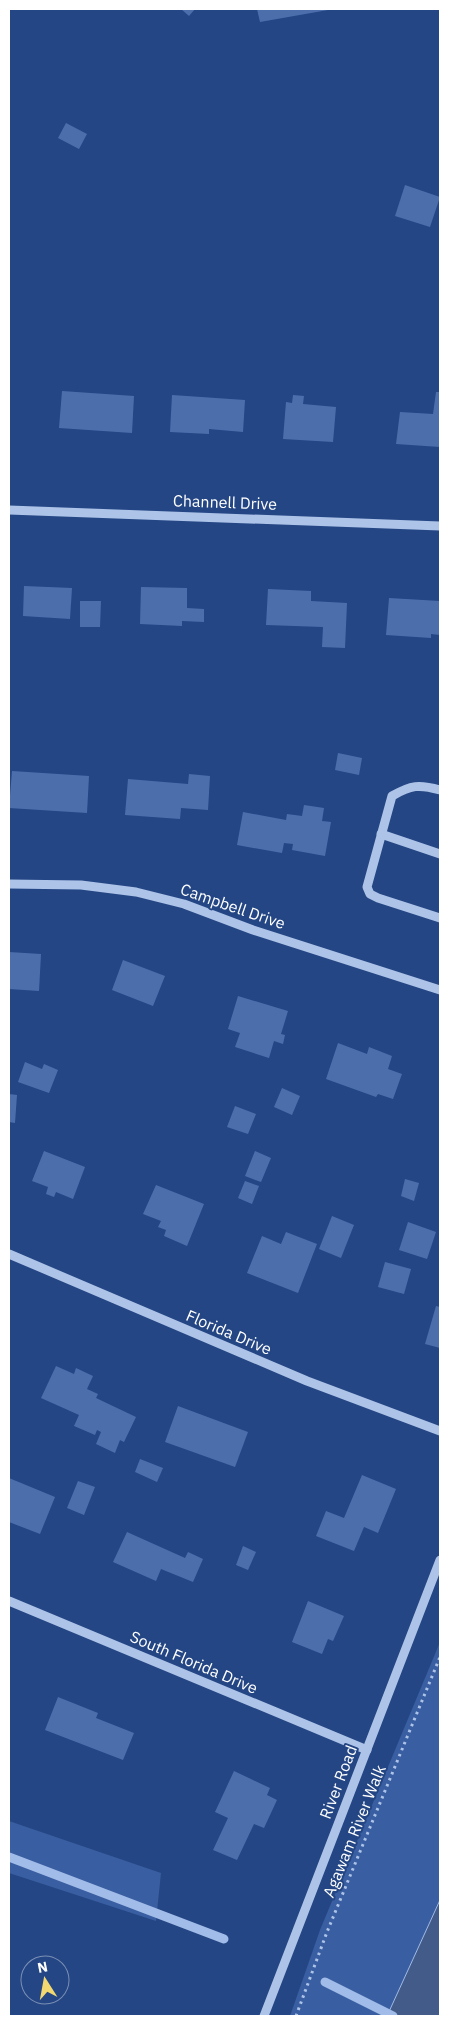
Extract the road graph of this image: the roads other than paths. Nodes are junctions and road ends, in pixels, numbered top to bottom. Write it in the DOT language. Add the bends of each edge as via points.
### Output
graph roads {
  1 [pos="9,510"];
  2 [pos="440,526"];
  3 [pos="440,790"];
  4 [pos="381,834"];
  5 [pos="440,854"];
  6 [pos="9,884"];
  7 [pos="440,918"];
  8 [pos="440,990"];
  9 [pos="9,1254"];
  10 [pos="440,1431"];
  11 [pos="440,1560"];
  12 [pos="9,1601"];
  13 [pos="367,1750"];
  14 [pos="264,2016"];
  1 -- 2 [label="street, Channell Drive"];
  3 -- 4 [label="street" via="421,784 392,796"];
  4 -- 5 [label="street"];
  4 -- 7 [label="street" via="369,876 367,887 370,894"];
  6 -- 8 [label="street, Campbell Drive" via="81,886 136,892 184,904 253,930"];
  9 -- 10 [label="street, Florida Drive" via="306,1381"];
  11 -- 13 [label="street, River Road"];
  12 -- 13 [label="street, South Florida Drive"];
  13 -- 14 [label="street, River Road"];
}
